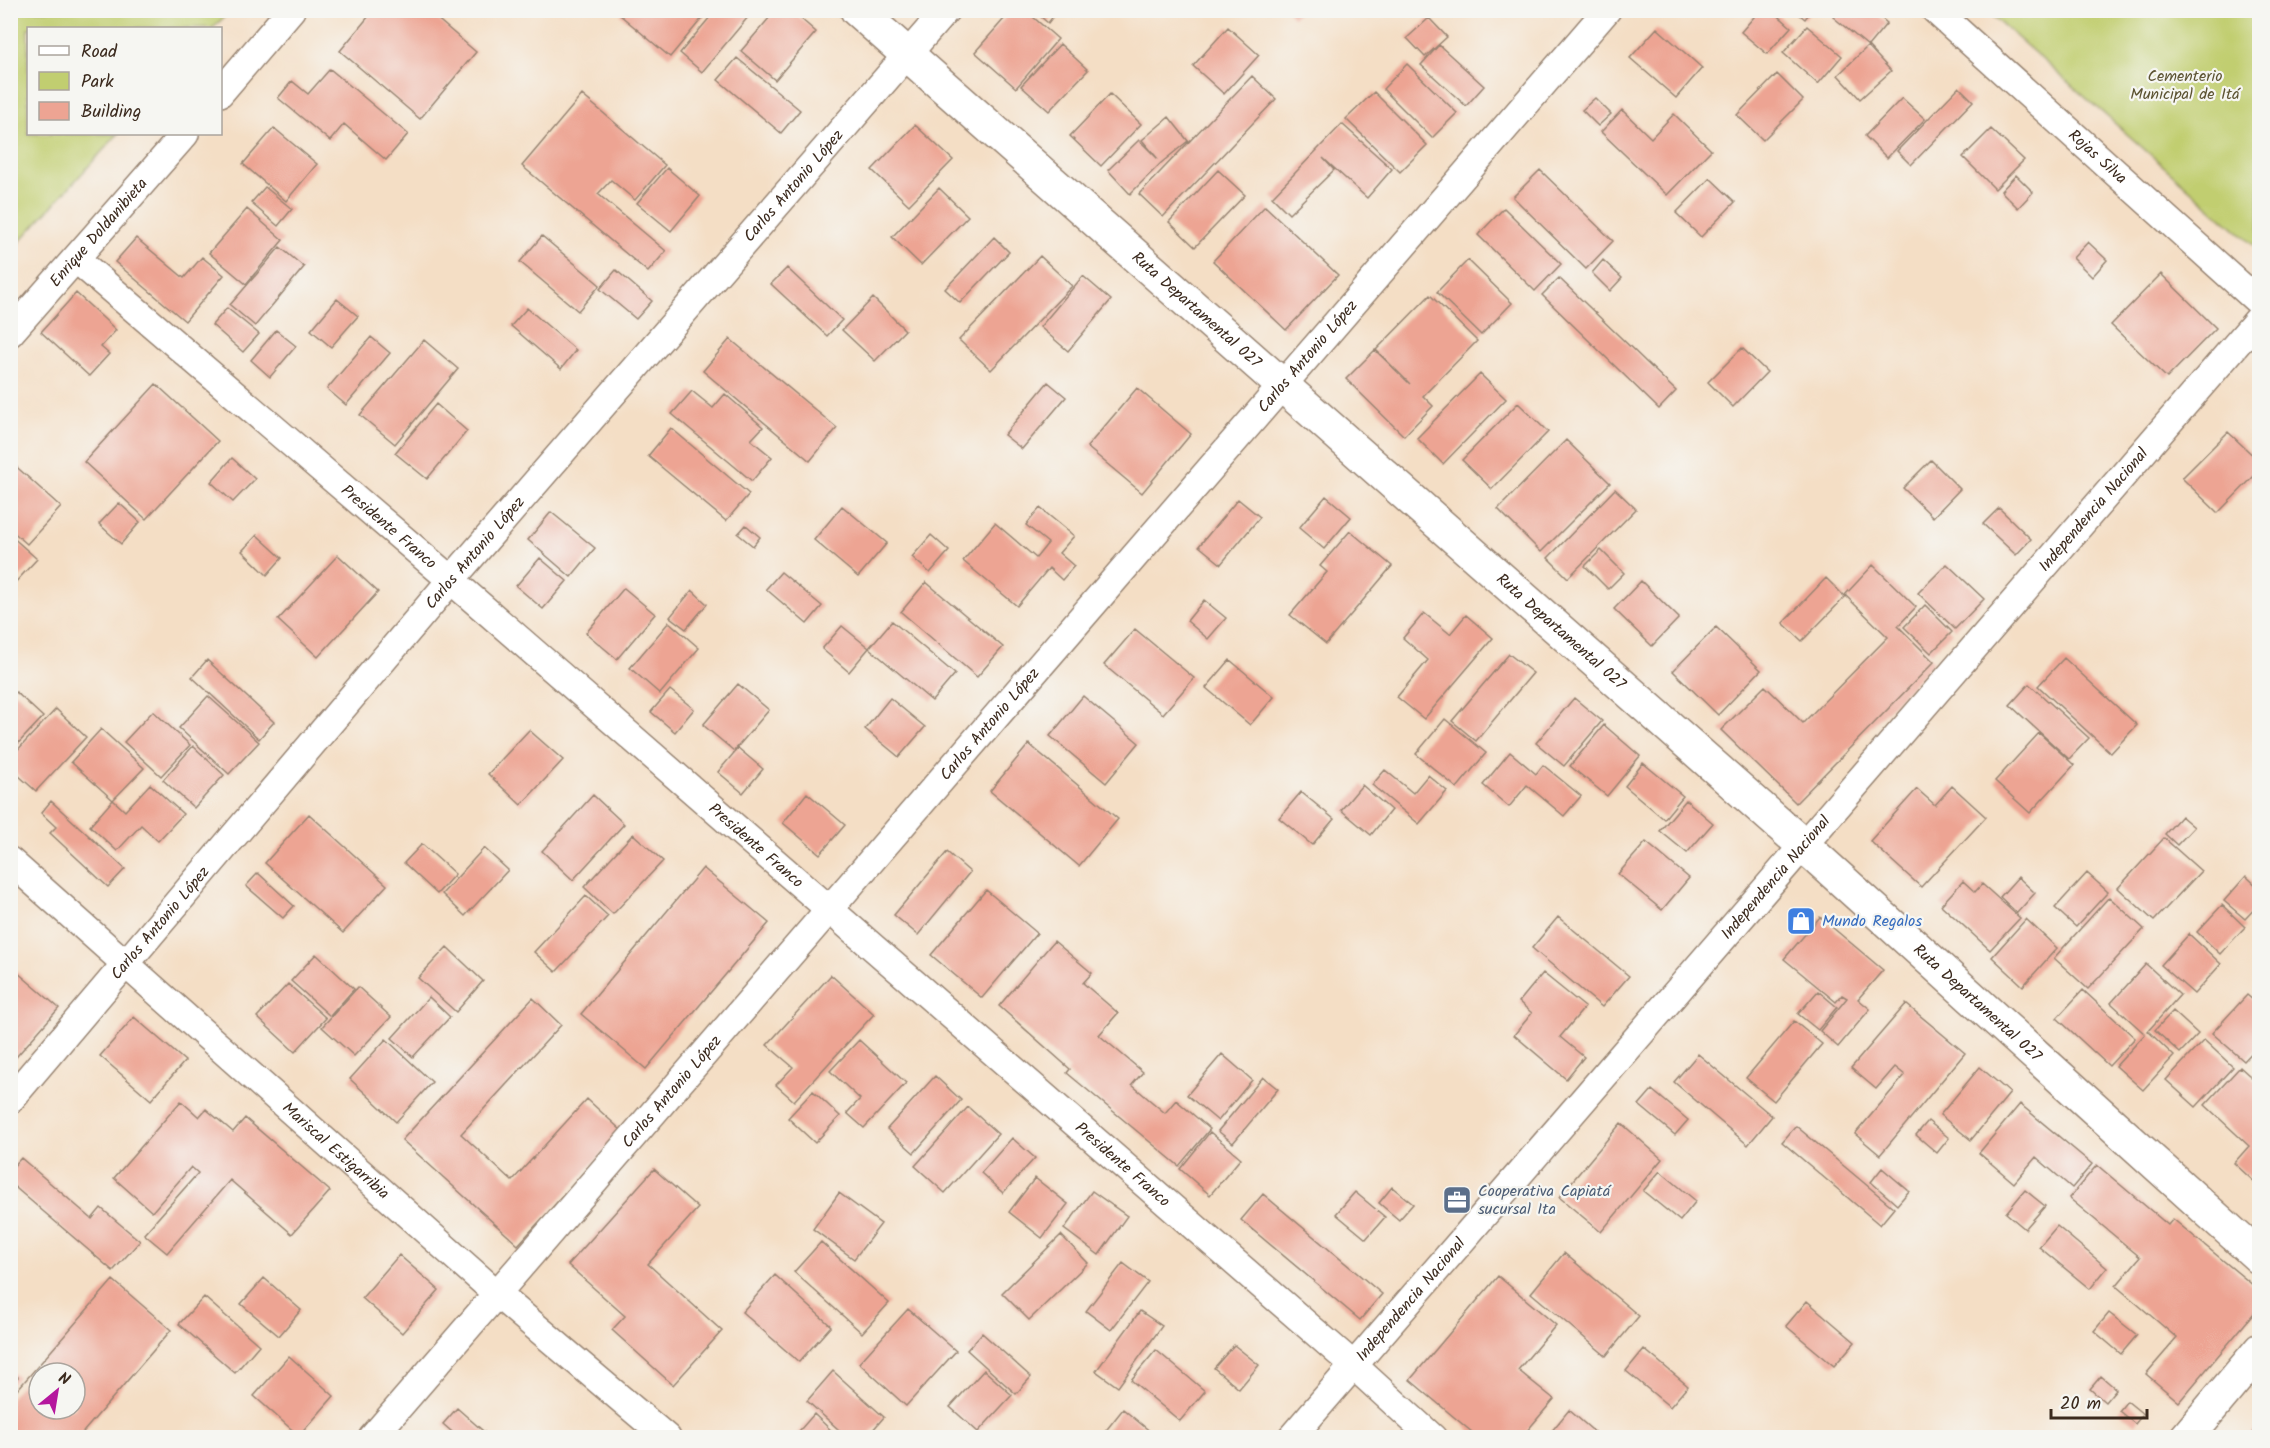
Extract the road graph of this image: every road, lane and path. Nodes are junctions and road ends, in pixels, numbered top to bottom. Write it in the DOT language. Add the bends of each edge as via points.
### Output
graph roads {
  1 [pos="291,10"];
  2 [pos="857,10"];
  3 [pos="946,10"];
  4 [pos="1607,10"];
  5 [pos="1935,10"];
  6 [pos="906,56"];
  7 [pos="222,91"];
  8 [pos="184,135"];
  9 [pos="76,259"];
  10 [pos="2259,303"];
  11 [pos="2259,317"];
  12 [pos="10,333"];
  13 [pos="1281,385"];
  14 [pos="451,580"];
  15 [pos="1803,845"];
  16 [pos="10,861"];
  17 [pos="829,909"];
  18 [pos="126,963"];
  19 [pos="10,1100"];
  20 [pos="2259,1258"];
  21 [pos="496,1293"];
  22 [pos="2259,1350"];
  23 [pos="1353,1365"];
  24 [pos="372,1437"];
  25 [pos="667,1437"];
  26 [pos="1291,1437"];
  27 [pos="1433,1437"];
  28 [pos="2186,1437"];
  1 -- 7 [label="street"];
  2 -- 6 [label="main road, Ruta Departamental 027"];
  3 -- 6 [label="street, Carlos Antonio López"];
  4 -- 13 [label="street, Carlos Antonio López"];
  5 -- 10 [label="street, Rojas Silva"];
  6 -- 13 [label="main road, Ruta Departamental 027"];
  6 -- 14 [label="street, Carlos Antonio López"];
  8 -- 9 [label="street, Enrique Doldanibieta"];
  9 -- 12 [label="street, Enrique Doldanibieta"];
  9 -- 14 [label="street, Presidente Franco"];
  11 -- 15 [label="street, Independencia Nacional"];
  13 -- 15 [label="main road, Ruta Departamental 027"];
  13 -- 17 [label="street, Carlos Antonio López"];
  14 -- 17 [label="street, Presidente Franco"];
  14 -- 18 [label="street, Carlos Antonio López"];
  15 -- 20 [label="main road, Ruta Departamental 027"];
  15 -- 23 [label="street, Independencia Nacional"];
  16 -- 18 [label="street, Mariscal Estigarribia"];
  17 -- 21 [label="street, Carlos Antonio López"];
  17 -- 23 [label="street, Presidente Franco"];
  18 -- 19 [label="street, Carlos Antonio López"];
  18 -- 21 [label="street, Mariscal Estigarribia"];
  21 -- 24 [label="street, Carlos Antonio López"];
  21 -- 25 [label="street, Mariscal Estigarribia"];
  22 -- 28 [label="main road"];
  23 -- 26 [label="street, Independencia Nacional"];
  23 -- 27 [label="street, Presidente Franco"];
}
